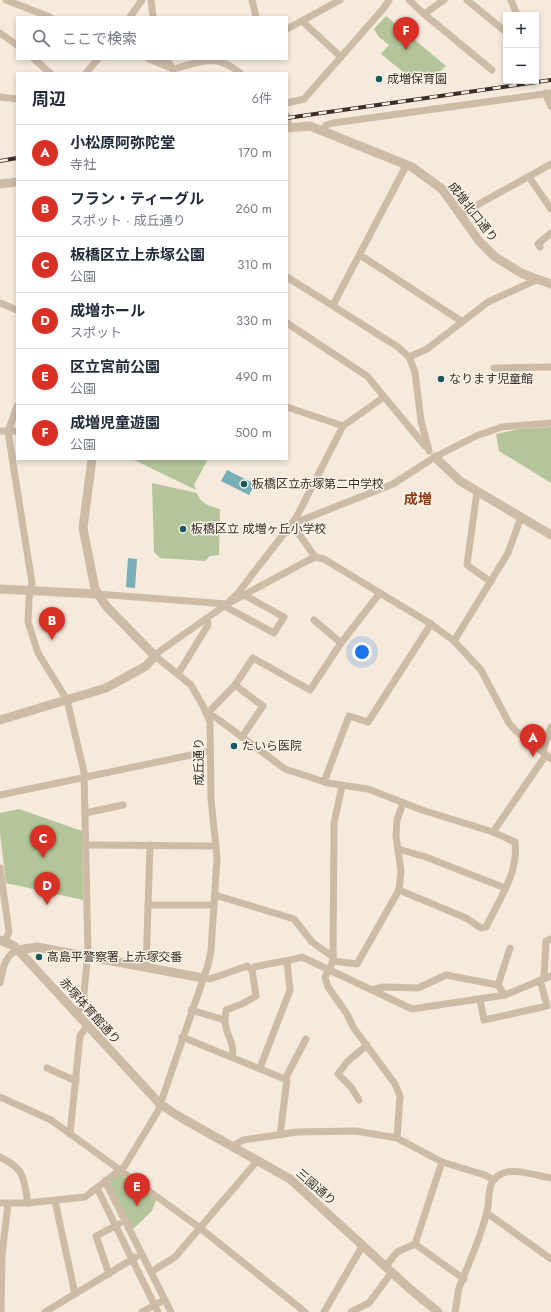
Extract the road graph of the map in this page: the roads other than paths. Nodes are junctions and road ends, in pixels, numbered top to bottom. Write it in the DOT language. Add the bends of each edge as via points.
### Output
graph roads {
  1 [pos="2,0"];
  2 [pos="6,0"];
  3 [pos="142,0"];
  4 [pos="151,0"];
  5 [pos="252,0"];
  6 [pos="340,0"];
  7 [pos="389,0"];
  8 [pos="409,0"];
  9 [pos="444,0"];
  10 [pos="467,0"];
  11 [pos="511,0"];
  12 [pos="0,3"];
  13 [pos="516,12"];
  14 [pos="424,14"];
  15 [pos="47,16"];
  16 [pos="131,16"];
  17 [pos="153,16"];
  18 [pos="256,16"];
  19 [pos="302,21"];
  20 [pos="288,28"];
  21 [pos="503,30"];
  22 [pos="0,33"];
  23 [pos="16,45"];
  24 [pos="341,57"];
  25 [pos="35,60"];
  26 [pos="97,60"];
  27 [pos="151,60"];
  28 [pos="166,60"];
  29 [pos="234,60"];
  30 [pos="229,63"];
  31 [pos="492,70"];
  32 [pos="172,71"];
  33 [pos="49,72"];
  34 [pos="87,72"];
  35 [pos="239,72"];
  36 [pos="548,93"];
  37 [pos="0,96"];
  38 [pos="16,99"];
  39 [pos="288,103"];
  40 [pos="551,106"];
  41 [pos="288,128"];
  42 [pos="324,130"];
  43 [pos="407,164"];
  44 [pos="551,164"];
  45 [pos="529,177"];
  46 [pos="16,182"];
  47 [pos="0,184"];
  48 [pos="551,209"];
  49 [pos="461,214"];
  50 [pos="551,233"];
  51 [pos="540,246"];
  52 [pos="360,255"];
  53 [pos="288,277"];
  54 [pos="546,281"];
  55 [pos="0,303"];
  56 [pos="332,305"];
  57 [pos="16,310"];
  58 [pos="461,321"];
  59 [pos="288,324"];
  60 [pos="409,357"];
  61 [pos="551,366"];
  62 [pos="494,368"];
  63 [pos="384,397"];
  64 [pos="288,407"];
  65 [pos="16,409"];
  66 [pos="551,422"];
  67 [pos="343,426"];
  68 [pos="9,430"];
  69 [pos="0,431"];
  70 [pos="16,432"];
  71 [pos="432,454"];
  72 [pos="92,460"];
  73 [pos="476,491"];
  74 [pos="520,517"];
  75 [pos="292,524"];
  76 [pos="551,535"];
  77 [pos="315,557"];
  78 [pos="491,582"];
  79 [pos="0,589"];
  80 [pos="30,591"];
  81 [pos="97,594"];
  82 [pos="379,594"];
  83 [pos="244,595"];
  84 [pos="226,605"];
  85 [pos="208,618"];
  86 [pos="314,620"];
  87 [pos="431,624"];
  88 [pos="454,641"];
  89 [pos="341,643"];
  90 [pos="155,656"];
  91 [pos="178,674"];
  92 [pos="236,685"];
  93 [pos="67,700"];
  94 [pos="207,714"];
  95 [pos="0,720"];
  96 [pos="551,727"];
  97 [pos="242,737"];
  98 [pos="210,751"];
  99 [pos="546,755"];
  100 [pos="84,777"];
  101 [pos="324,782"];
  102 [pos="342,786"];
  103 [pos="0,796"];
  104 [pos="403,803"];
  105 [pos="123,806"];
  106 [pos="85,813"];
  107 [pos="493,832"];
  108 [pos="86,845"];
  109 [pos="150,845"];
  110 [pos="216,846"];
  111 [pos="398,849"];
  112 [pos="0,868"];
  113 [pos="505,888"];
  114 [pos="399,890"];
  115 [pos="215,895"];
  116 [pos="148,905"];
  117 [pos="214,905"];
  118 [pos="551,939"];
  119 [pos="3,941"];
  120 [pos="510,948"];
  121 [pos="18,950"];
  122 [pos="88,956"];
  123 [pos="333,959"];
  124 [pos="287,962"];
  125 [pos="146,968"];
  126 [pos="330,969"];
  127 [pos="252,970"];
  128 [pos="203,978"];
  129 [pos="545,978"];
  130 [pos="0,983"];
  131 [pos="498,985"];
  132 [pos="372,990"];
  133 [pos="505,995"];
  134 [pos="480,1000"];
  135 [pos="191,1010"];
  136 [pos="75,1013"];
  137 [pos="225,1020"];
  138 [pos="87,1026"];
  139 [pos="182,1037"];
  140 [pos="306,1039"];
  141 [pos="367,1045"];
  142 [pos="232,1057"];
  143 [pos="47,1068"];
  144 [pos="260,1068"];
  145 [pos="285,1079"];
  146 [pos="76,1080"];
  147 [pos="0,1096"];
  148 [pos="359,1100"];
  149 [pos="160,1104"];
  150 [pos="70,1134"];
  151 [pos="280,1135"];
  152 [pos="396,1138"];
  153 [pos="233,1146"];
  154 [pos="0,1157"];
  155 [pos="258,1160"];
  156 [pos="442,1162"];
  157 [pos="120,1170"];
  158 [pos="551,1178"];
  159 [pos="492,1179"];
  160 [pos="105,1181"];
  161 [pos="96,1188"];
  162 [pos="55,1201"];
  163 [pos="0,1203"];
  164 [pos="28,1203"];
  165 [pos="8,1204"];
  166 [pos="487,1213"];
  167 [pos="125,1220"];
  168 [pos="115,1226"];
  169 [pos="200,1228"];
  170 [pos="415,1244"];
  171 [pos="363,1246"];
  172 [pos="141,1253"];
  173 [pos="132,1259"];
  174 [pos="551,1259"];
  175 [pos="389,1269"];
  176 [pos="151,1272"];
  177 [pos="109,1274"];
  178 [pos="464,1279"];
  179 [pos="76,1294"];
  180 [pos="164,1300"];
  181 [pos="156,1309"];
  182 [pos="1,1312"];
  183 [pos="45,1312"];
  184 [pos="142,1312"];
  185 [pos="171,1312"];
  186 [pos="305,1312"];
  187 [pos="324,1312"];
  188 [pos="351,1312"];
  189 [pos="438,1312"];
  190 [pos="455,1312"];
  1 -- 12 [label="street"];
  2 -- 15 [label="street"];
  3 -- 16 [label="street"];
  4 -- 17 [label="street"];
  5 -- 18 [label="street"];
  6 -- 19 [label="street"];
  7 -- 24 [label="street"];
  8 -- 14 [label="street"];
  9 -- 14 [label="street"];
  10 -- 21 [label="street"];
  11 -- 13 [label="street"];
  14 -- 31 [label="street"];
  19 -- 20 [label="street"];
  19 -- 24 [label="street"];
  22 -- 23 [label="street"];
  24 -- 39 [label="street" via="304,99"];
  25 -- 33 [label="street"];
  26 -- 34 [label="street"];
  27 -- 32 [label="street"];
  28 -- 32 [label="street"];
  29 -- 30 [label="street"];
  30 -- 32 [label="street" via="208,60"];
  30 -- 35 [label="street"];
  36 -- 40 [label="street"];
  36 -- 42 [label="street" via="333,123 326,125"];
  37 -- 38 [label="street"];
  41 -- 42 [label="street, 成増北口通り" via="306,126"];
  42 -- 43 [label="street, 成増北口通り"];
  43 -- 49 [label="street, 成増北口通り" via="442,189"];
  43 -- 52 [label="street"];
  44 -- 45 [label="street"];
  45 -- 48 [label="street"];
  45 -- 49 [label="street"];
  46 -- 47 [label="street"];
  49 -- 54 [label="street, 成増北口通り" via="488,250 513,269"];
  50 -- 51 [label="street" via="538,244"];
  52 -- 56 [label="street"];
  52 -- 58 [label="street"];
  53 -- 56 [label="street"];
  54 -- 58 [label="street" via="488,302"];
  55 -- 57 [label="street"];
  56 -- 60 [label="street" via="398,347"];
  58 -- 60 [label="street" via="449,334 427,349"];
  59 -- 63 [label="street" via="367,376"];
  60 -- 71 [label="street" via="415,372 421,421"];
  61 -- 62 [label="street"];
  63 -- 67 [label="street"];
  63 -- 71 [label="street"];
  64 -- 67 [label="street"];
  65 -- 68 [label="street"];
  66 -- 71 [label="street" via="502,427"];
  67 -- 75 [label="street"];
  68 -- 69 [label="street"];
  68 -- 70 [label="street"];
  68 -- 80 [label="street" via="32,583"];
  71 -- 73 [label="street" via="460,481"];
  71 -- 75 [label="street" via="393,484"];
  72 -- 81 [label="street, 成丘通り" via="84,533"];
  73 -- 74 [label="street"];
  73 -- 78 [label="street" via="467,565"];
  74 -- 76 [label="street"];
  74 -- 78 [label="street" via="508,553"];
  75 -- 77 [label="street"];
  75 -- 84 [label="street"];
  77 -- 82 [label="street" via="332,563"];
  77 -- 83 [label="street"];
  78 -- 88 [label="street"];
  79 -- 80 [label="street"];
  80 -- 81 [label="street"];
  80 -- 93 [label="street" via="28,622 38,653"];
  81 -- 84 [label="street"];
  81 -- 90 [label="street, 成丘通り"];
  82 -- 87 [label="street"];
  82 -- 89 [label="street"];
  83 -- 84 [label="street"];
  83 -- 84 [label="street" via="284,617 274,633"];
  84 -- 85 [label="street"];
  85 -- 90 [label="street"];
  85 -- 91 [label="street" via="208,625"];
  86 -- 89 [label="street"];
  87 -- 88 [label="street"];
  87 -- 101 [label="street" via="368,722 349,716"];
  88 -- 99 [label="street" via="481,670 509,723"];
  89 -- 92 [label="street" via="310,690 253,658"];
  90 -- 91 [label="street, 成丘通り"];
  90 -- 93 [label="street" via="146,666 115,684"];
  91 -- 94 [label="street, 成丘通り" via="191,685"];
  92 -- 94 [label="street"];
  92 -- 97 [label="street" via="263,706"];
  93 -- 95 [label="street"];
  93 -- 100 [label="street"];
  94 -- 97 [label="street" via="216,717"];
  94 -- 98 [label="street, 成丘通り" via="211,731"];
  96 -- 99 [label="street"];
  97 -- 101 [label="street" via="285,769"];
  98 -- 100 [label="street"];
  98 -- 110 [label="street, 成丘通り" via="211,799"];
  99 -- 107 [label="street"];
  100 -- 103 [label="street"];
  100 -- 106 [label="street"];
  101 -- 102 [label="street"];
  102 -- 104 [label="street" via="368,790"];
  102 -- 123 [label="street" via="334,823"];
  104 -- 107 [label="street"];
  104 -- 111 [label="street" via="397,820"];
  105 -- 106 [label="street"];
  106 -- 108 [label="street"];
  107 -- 113 [label="street" via="516,842 517,856"];
  108 -- 109 [label="street"];
  108 -- 122 [label="street"];
  109 -- 110 [label="street"];
  109 -- 116 [label="street"];
  110 -- 115 [label="street, 成丘通り"];
  111 -- 113 [label="street"];
  111 -- 114 [label="street" via="401,871"];
  112 -- 119 [label="street" via="9,932"];
  113 -- 114 [label="street" via="486,927 482,928 466,918"];
  114 -- 123 [label="street" via="357,964"];
  115 -- 117 [label="street, 成丘通り"];
  115 -- 123 [label="street" via="294,919 312,942"];
  116 -- 117 [label="street"];
  116 -- 125 [label="street"];
  117 -- 128 [label="street, 成丘通り" via="211,951"];
  118 -- 129 [label="street" via="546,941"];
  119 -- 121 [label="street, 赤塚体育館通り"];
  120 -- 131 [label="street"];
  121 -- 122 [label="street" via="37,947"];
  121 -- 130 [label="street" via="12,952 6,960"];
  121 -- 136 [label="street, 赤塚体育館通り"];
  122 -- 125 [label="street"];
  122 -- 136 [label="street" via="83,1002"];
  123 -- 126 [label="street"];
  124 -- 126 [label="street" via="302,957"];
  124 -- 127 [label="street" via="277,961 254,967"];
  124 -- 144 [label="street" via="290,990"];
  125 -- 128 [label="street"];
  126 -- 132 [label="street"];
  126 -- 141 [label="street" via="326,972 326,982"];
  127 -- 128 [label="street" via="248,966 210,979"];
  127 -- 137 [label="street" via="256,996 226,1010"];
  128 -- 135 [label="street, 成丘通り"];
  129 -- 133 [label="street"];
  129 -- 134 [label="street" via="547,1006 484,1020"];
  131 -- 132 [label="street" via="446,975 418,988 383,987"];
  131 -- 133 [label="street"];
  132 -- 134 [label="street" via="412,1009"];
  133 -- 134 [label="street"];
  135 -- 137 [label="street"];
  135 -- 139 [label="street, 成丘通り"];
  136 -- 138 [label="street, 赤塚体育館通り"];
  137 -- 142 [label="street" via="224,1025 233,1050"];
  138 -- 146 [label="street" via="80,1036"];
  138 -- 149 [label="street, 赤塚体育館通り"];
  139 -- 142 [label="street"];
  139 -- 149 [label="street, 成丘通り"];
  140 -- 145 [label="street"];
  141 -- 148 [label="street" via="347,1062 338,1074"];
  141 -- 152 [label="street" via="396,1084 400,1096"];
  142 -- 144 [label="street"];
  143 -- 146 [label="street"];
  144 -- 145 [label="street"];
  145 -- 151 [label="street" via="287,1080"];
  146 -- 150 [label="street"];
  147 -- 150 [label="street" via="51,1120"];
  149 -- 153 [label="street, 三園通り"];
  149 -- 157 [label="street, 成丘通り" via="127,1163"];
  150 -- 157 [label="street"];
  151 -- 152 [label="street" via="296,1132 356,1131"];
  151 -- 153 [label="street" via="242,1140"];
  152 -- 156 [label="street"];
  153 -- 155 [label="street, 三園通り"];
  154 -- 164 [label="street" via="18,1167"];
  155 -- 169 [label="street"];
  155 -- 171 [label="street, 三園通り" via="298,1185"];
  156 -- 159 [label="street"];
  156 -- 170 [label="street"];
  157 -- 160 [label="street, 成丘通り"];
  157 -- 169 [label="street"];
  158 -- 159 [label="street" via="508,1171"];
  159 -- 166 [label="street"];
  160 -- 161 [label="street, 成丘通り"];
  160 -- 167 [label="street"];
  161 -- 162 [label="street, 成丘通り" via="85,1197"];
  161 -- 168 [label="street"];
  162 -- 164 [label="street, 成丘通り"];
  162 -- 179 [label="street"];
  163 -- 165 [label="street, 成丘通り"];
  164 -- 165 [label="street, 成丘通り"];
  165 -- 182 [label="street" via="2,1255"];
  166 -- 174 [label="street"];
  166 -- 178 [label="street"];
  167 -- 168 [label="street"];
  167 -- 172 [label="street"];
  168 -- 173 [label="street"];
  168 -- 177 [label="street" via="96,1236"];
  169 -- 176 [label="street" via="175,1256"];
  169 -- 186 [label="street"];
  170 -- 175 [label="street" via="397,1252"];
  170 -- 178 [label="street"];
  171 -- 175 [label="street, 三園通り"];
  171 -- 187 [label="street"];
  172 -- 173 [label="street"];
  172 -- 176 [label="street"];
  173 -- 177 [label="street"];
  173 -- 181 [label="street"];
  175 -- 188 [label="street" via="369,1303"];
  175 -- 189 [label="street, 三園通り"];
  176 -- 180 [label="street"];
  177 -- 179 [label="street"];
  178 -- 190 [label="street" via="459,1289"];
  179 -- 183 [label="street"];
  180 -- 181 [label="street"];
  180 -- 185 [label="street"];
  181 -- 184 [label="street"];
}
